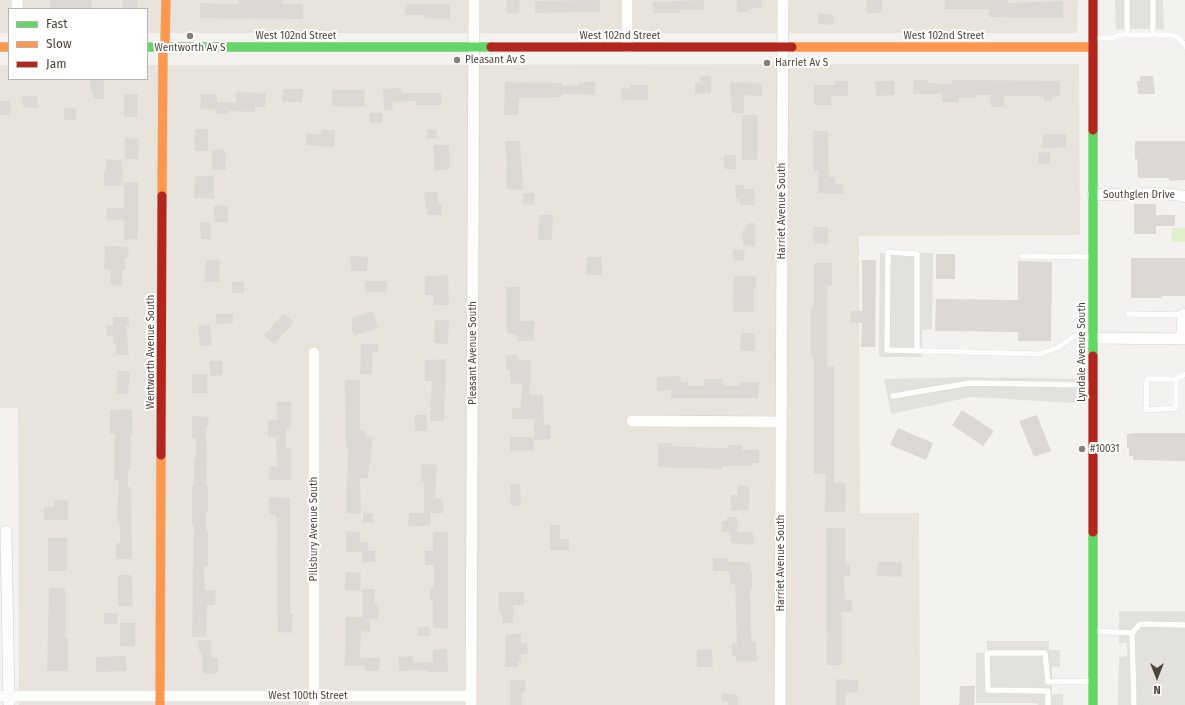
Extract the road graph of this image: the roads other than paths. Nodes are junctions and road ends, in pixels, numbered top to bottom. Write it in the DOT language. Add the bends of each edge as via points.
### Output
graph roads {
  1 [pos="166,0"];
  2 [pos="474,0"];
  3 [pos="627,0"];
  4 [pos="783,0"];
  5 [pos="1093,0"];
  6 [pos="1127,0"];
  7 [pos="1153,0"];
  8 [pos="1127,35"];
  9 [pos="1153,35"];
  10 [pos="1093,42"];
  11 [pos="1185,46"];
  12 [pos="148,47"];
  13 [pos="163,47"];
  14 [pos="474,47"];
  15 [pos="627,47"];
  16 [pos="783,48"];
  17 [pos="1093,195"];
  18 [pos="1185,197"];
  19 [pos="1021,256"];
  20 [pos="1093,257"];
  21 [pos="1128,314"];
  22 [pos="1184,315"];
  23 [pos="1093,338"];
  24 [pos="1183,339"];
  25 [pos="917,351"];
  26 [pos="314,354"];
  27 [pos="1185,374"];
  28 [pos="1176,379"];
  29 [pos="1093,385"];
  30 [pos="893,396"];
  31 [pos="632,421"];
  32 [pos="781,422"];
  33 [pos="6,531"];
  34 [pos="1185,625"];
  35 [pos="1093,631"];
  36 [pos="1132,633"];
  37 [pos="1093,681"];
  38 [pos="1048,682"];
  39 [pos="1048,691"];
  40 [pos="6,699"];
  41 [pos="314,700"];
  42 [pos="471,700"];
  43 [pos="160,701"];
  44 [pos="780,705"];
  45 [pos="1048,705"];
  46 [pos="1093,705"];
  47 [pos="1134,705"];
  1 -- 13 [label="street, Wentworth Avenue South"];
  2 -- 14 [label="street, Pleasant Avenue South"];
  3 -- 15 [label="street"];
  4 -- 16 [label="street, Harriet Avenue South"];
  5 -- 10 [label="street, Lyndale Avenue South"];
  6 -- 8 [label="lane"];
  7 -- 9 [label="lane"];
  8 -- 9 [label="lane"];
  8 -- 10 [label="lane"];
  9 -- 11 [label="lane" via="1172,35"];
  10 -- 16 [label="street, West 102nd Street"];
  10 -- 17 [label="street, Lyndale Avenue South"];
  12 -- 13 [label="street, West 102nd Street"];
  13 -- 14 [label="street, West 102nd Street"];
  13 -- 43 [label="street, Wentworth Avenue South"];
  14 -- 15 [label="street, West 102nd Street"];
  14 -- 42 [label="street, Pleasant Avenue South"];
  15 -- 16 [label="street, West 102nd Street"];
  16 -- 32 [label="street, Harriet Avenue South"];
  17 -- 18 [label="street, Southglen Drive"];
  17 -- 20 [label="street, Lyndale Avenue South"];
  19 -- 20 [label="lane"];
  20 -- 23 [label="street, Lyndale Avenue South"];
  21 -- 22 [label="lane"];
  22 -- 24 [label="street"];
  23 -- 24 [label="street"];
  23 -- 25 [label="lane" via="1075,336 1057,348 1040,354"];
  23 -- 29 [label="street, Lyndale Avenue South"];
  25 -- 25 [label="lane" via="887,350 888,252 918,254"];
  26 -- 41 [label="street, Pillsbury Avenue South"];
  27 -- 28 [label="lane"];
  28 -- 28 [label="lane" via="1146,379 1146,410 1176,408"];
  29 -- 30 [label="lane" via="970,384"];
  29 -- 35 [label="street, Lyndale Avenue South"];
  31 -- 32 [label="street"];
  32 -- 44 [label="street, Harriet Avenue South"];
  33 -- 40 [label="street"];
  34 -- 36 [label="lane" via="1140,624"];
  35 -- 36 [label="lane"];
  35 -- 37 [label="street, Lyndale Avenue South"];
  36 -- 47 [label="lane"];
  37 -- 38 [label="lane"];
  37 -- 46 [label="street, Lyndale Avenue South"];
  38 -- 39 [label="lane"];
  38 -- 39 [label="lane" via="1045,653 987,653 988,690"];
  39 -- 45 [label="lane"];
  40 -- 43 [label="street, West 100th Street"];
  41 -- 42 [label="street, West 100th Street"];
  41 -- 43 [label="street, West 100th Street"];
}
